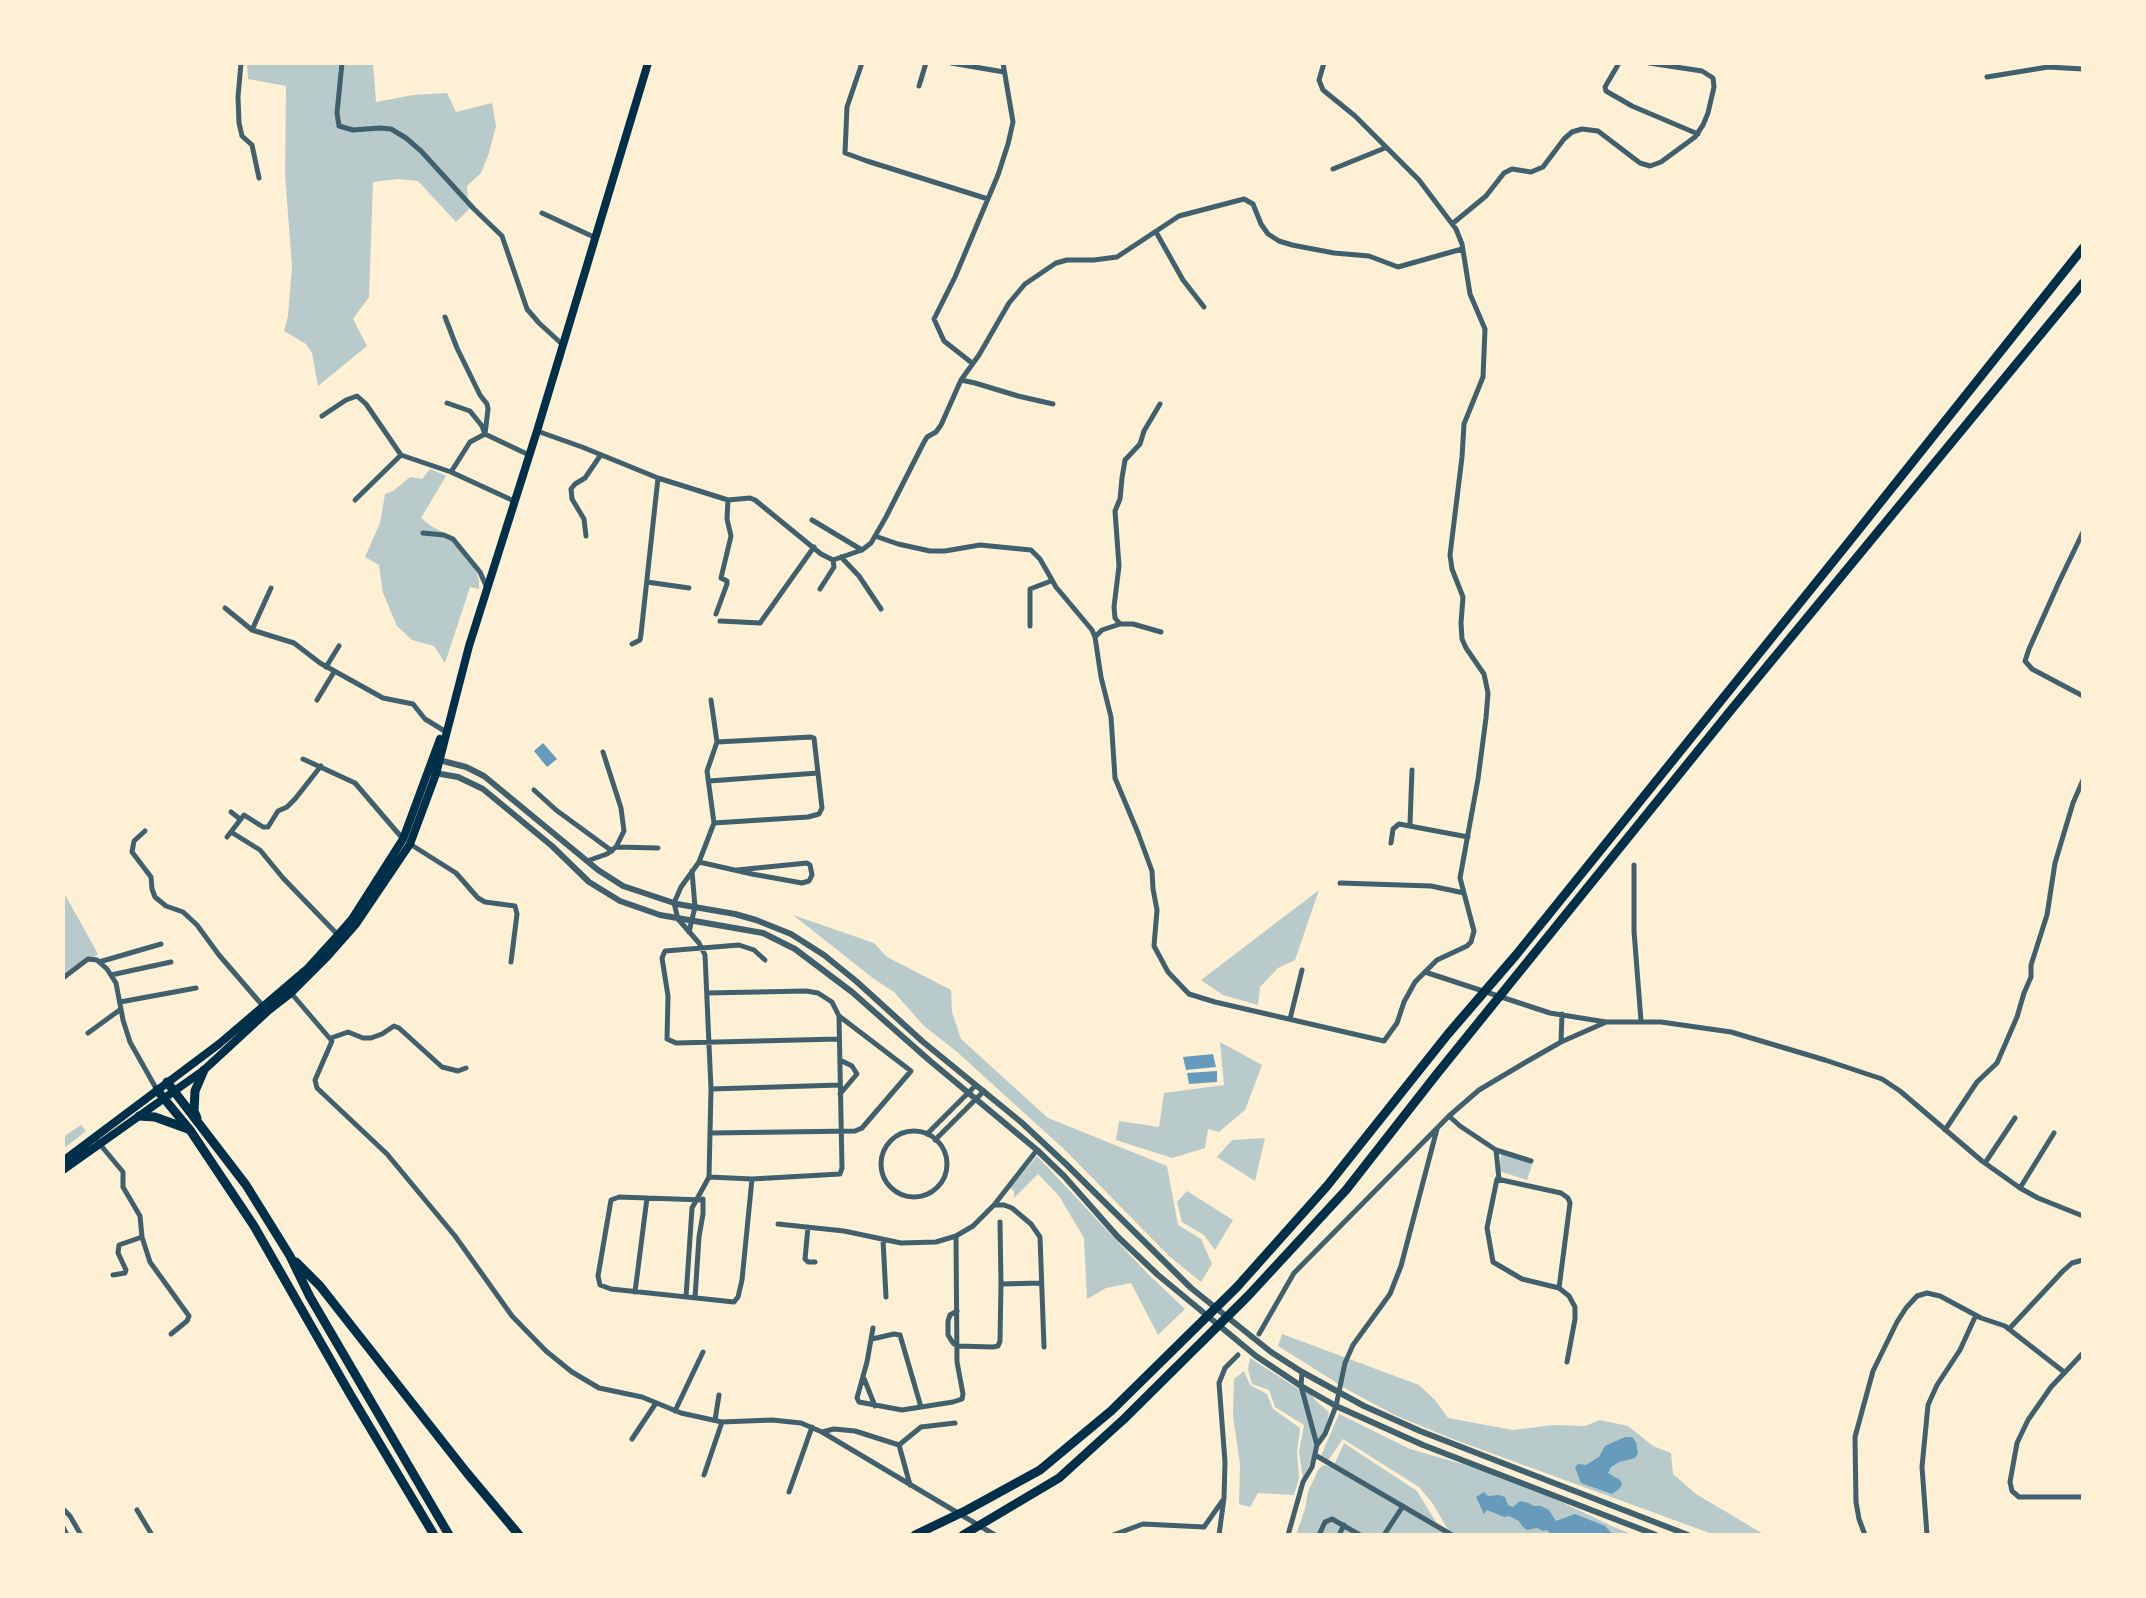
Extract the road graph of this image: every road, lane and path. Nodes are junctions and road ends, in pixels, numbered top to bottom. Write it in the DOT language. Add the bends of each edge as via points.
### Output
graph roads {
  1 [pos="241,63"];
  2 [pos="342,63"];
  3 [pos="648,63"];
  4 [pos="862,63"];
  5 [pos="926,63"];
  6 [pos="951,63"];
  7 [pos="1003,63"];
  8 [pos="1324,63"];
  9 [pos="1619,63"];
  10 [pos="1649,63"];
  11 [pos="2015,63"];
  12 [pos="2083,69"];
  13 [pos="1004,72"];
  14 [pos="2014,72"];
  15 [pos="1987,77"];
  16 [pos="919,86"];
  17 [pos="1698,134"];
  18 [pos="1385,148"];
  19 [pos="1333,169"];
  20 [pos="259,178"];
  21 [pos="988,199"];
  22 [pos="542,213"];
  23 [pos="1452,224"];
  24 [pos="1156,232"];
  25 [pos="596,238"];
  26 [pos="2083,248"];
  27 [pos="1462,249"];
  28 [pos="2083,283"];
  29 [pos="1204,307"];
  30 [pos="444,317"];
  31 [pos="563,345"];
  32 [pos="972,363"];
  33 [pos="961,380"];
  34 [pos="447,403"];
  35 [pos="1053,404"];
  36 [pos="1160,404"];
  37 [pos="322,416"];
  38 [pos="537,432"];
  39 [pos="485,433"];
  40 [pos="401,455"];
  41 [pos="529,455"];
  42 [pos="600,456"];
  43 [pos="451,472"];
  44 [pos="657,478"];
  45 [pos="728,499"];
  46 [pos="355,500"];
  47 [pos="514,502"];
  48 [pos="812,520"];
  49 [pos="2083,532"];
  50 [pos="423,533"];
  51 [pos="586,536"];
  52 [pos="875,536"];
  53 [pos="814,547"];
  54 [pos="862,550"];
  55 [pos="841,557"];
  56 [pos="833,559"];
  57 [pos="1051,581"];
  58 [pos="647,582"];
  59 [pos="271,588"];
  60 [pos="487,588"];
  61 [pos="689,588"];
  62 [pos="820,589"];
  63 [pos="225,608"];
  64 [pos="881,609"];
  65 [pos="716,614"];
  66 [pos="720,621"];
  67 [pos="1120,624"];
  68 [pos="1030,626"];
  69 [pos="252,630"];
  70 [pos="1161,632"];
  71 [pos="1095,637"];
  72 [pos="632,644"];
  73 [pos="339,646"];
  74 [pos="326,667"];
  75 [pos="334,672"];
  76 [pos="2083,696"];
  77 [pos="317,700"];
  78 [pos="711,700"];
  79 [pos="450,714"];
  80 [pos="443,730"];
  81 [pos="717,742"];
  82 [pos="603,752"];
  83 [pos="303,759"];
  84 [pos="437,760"];
  85 [pos="321,766"];
  86 [pos="1412,770"];
  87 [pos="433,773"];
  88 [pos="818,773"];
  89 [pos="2083,780"];
  90 [pos="709,781"];
  91 [pos="534,790"];
  92 [pos="231,812"];
  93 [pos="240,819"];
  94 [pos="714,823"];
  95 [pos="1410,824"];
  96 [pos="145,831"];
  97 [pos="1468,837"];
  98 [pos="406,841"];
  99 [pos="1391,843"];
  100 [pos="658,848"];
  101 [pos="614,849"];
  102 [pos="587,861"];
  103 [pos="699,862"];
  104 [pos="1634,865"];
  105 [pos="737,870"];
  106 [pos="692,871"];
  107 [pos="1340,883"];
  108 [pos="1464,893"];
  109 [pos="674,902"];
  110 [pos="695,907"];
  111 [pos="678,919"];
  112 [pos="692,921"];
  113 [pos="689,932"];
  114 [pos="338,935"];
  115 [pos="161,944"];
  116 [pos="702,947"];
  117 [pos="765,960"];
  118 [pos="99,962"];
  119 [pos="170,962"];
  120 [pos="511,962"];
  121 [pos="1303,970"];
  122 [pos="1425,972"];
  123 [pos="111,975"];
  124 [pos="63,978"];
  125 [pos="196,988"];
  126 [pos="289,990"];
  127 [pos="708,993"];
  128 [pos="120,1006"];
  129 [pos="266,1008"];
  130 [pos="1562,1014"];
  131 [pos="839,1016"];
  132 [pos="1290,1019"];
  133 [pos="1642,1021"];
  134 [pos="1606,1022"];
  135 [pos="88,1033"];
  136 [pos="331,1038"];
  137 [pos="839,1039"];
  138 [pos="1561,1042"];
  139 [pos="709,1043"];
  140 [pos="840,1060"];
  141 [pos="466,1068"];
  142 [pos="204,1070"];
  143 [pos="167,1082"];
  144 [pos="839,1084"];
  145 [pos="975,1085"];
  146 [pos="711,1088"];
  147 [pos="157,1090"];
  148 [pos="174,1091"];
  149 [pos="984,1091"];
  150 [pos="969,1092"];
  151 [pos="839,1094"];
  152 [pos="164,1098"];
  153 [pos="976,1098"];
  154 [pos="139,1116"];
  155 [pos="1449,1116"];
  156 [pos="2015,1118"];
  157 [pos="198,1122"];
  158 [pos="1437,1129"];
  159 [pos="190,1130"];
  160 [pos="841,1130"];
  161 [pos="1945,1130"];
  162 [pos="711,1133"];
  163 [pos="2054,1133"];
  164 [pos="927,1134"];
  165 [pos="97,1140"];
  166 [pos="935,1140"];
  167 [pos="1037,1150"];
  168 [pos="1496,1150"];
  169 [pos="63,1161"];
  170 [pos="1531,1161"];
  171 [pos="1985,1163"];
  172 [pos="63,1170"];
  173 [pos="709,1177"];
  174 [pos="752,1179"];
  175 [pos="1499,1179"];
  176 [pos="2020,1188"];
  177 [pos="701,1193"];
  178 [pos="647,1198"];
  179 [pos="696,1200"];
  180 [pos="704,1200"];
  181 [pos="993,1205"];
  182 [pos="2083,1216"];
  183 [pos="1000,1222"];
  184 [pos="778,1224"];
  185 [pos="808,1227"];
  186 [pos="956,1236"];
  187 [pos="142,1237"];
  188 [pos="883,1240"];
  189 [pos="290,1256"];
  190 [pos="2083,1260"];
  191 [pos="815,1262"];
  192 [pos="113,1275"];
  193 [pos="1041,1283"];
  194 [pos="1001,1284"];
  195 [pos="1559,1287"];
  196 [pos="635,1292"];
  197 [pos="686,1297"];
  198 [pos="886,1297"];
  199 [pos="695,1298"];
  200 [pos="1976,1315"];
  201 [pos="873,1328"];
  202 [pos="2009,1329"];
  203 [pos="171,1334"];
  204 [pos="1255,1335"];
  205 [pos="872,1339"];
  206 [pos="957,1346"];
  207 [pos="1044,1348"];
  208 [pos="703,1352"];
  209 [pos="2083,1353"];
  210 [pos="1238,1355"];
  211 [pos="1567,1362"];
  212 [pos="1302,1372"];
  213 [pos="2064,1372"];
  214 [pos="863,1376"];
  215 [pos="1301,1386"];
  216 [pos="1339,1393"];
  217 [pos="719,1395"];
  218 [pos="656,1403"];
  219 [pos="875,1406"];
  220 [pos="1336,1406"];
  221 [pos="1364,1406"];
  222 [pos="921,1407"];
  223 [pos="675,1411"];
  224 [pos="1360,1418"];
  225 [pos="719,1421"];
  226 [pos="955,1423"];
  227 [pos="812,1427"];
  228 [pos="822,1432"];
  229 [pos="632,1439"];
  230 [pos="899,1445"];
  231 [pos="1317,1445"];
  232 [pos="1315,1455"];
  233 [pos="704,1475"];
  234 [pos="912,1486"];
  235 [pos="789,1492"];
  236 [pos="2083,1497"];
  237 [pos="1224,1498"];
  238 [pos="1403,1506"];
  239 [pos="63,1509"];
  240 [pos="137,1510"];
  241 [pos="1344,1525"];
  242 [pos="63,1527"];
  243 [pos="67,1535"];
  244 [pos="81,1535"];
  245 [pos="152,1535"];
  246 [pos="434,1535"];
  247 [pos="449,1535"];
  248 [pos="519,1535"];
  249 [pos="915,1535"];
  250 [pos="963,1535"];
  251 [pos="995,1535"];
  252 [pos="1113,1535"];
  253 [pos="1219,1535"];
  254 [pos="1288,1535"];
  255 [pos="1319,1535"];
  256 [pos="1339,1535"];
  257 [pos="1360,1535"];
  258 [pos="1384,1535"];
  259 [pos="1452,1535"];
  260 [pos="1656,1535"];
  261 [pos="1688,1535"];
  262 [pos="1865,1535"];
  263 [pos="1927,1535"];
  1 -- 20 [label="street" via="239,123 242,136 252,145"];
  2 -- 31 [label="street" via="339,126 391,129 421,151 502,236 527,309"];
  3 -- 25 [label="highway"];
  4 -- 21 [label="street" via="847,107 845,153"];
  5 -- 16 [label="street"];
  6 -- 13 [label="street"];
  7 -- 13 [label="street"];
  8 -- 18 [label="street" via="1319,79 1323,90"];
  9 -- 17 [label="street" via="1606,91"];
  10 -- 17 [label="street" via="1702,71 1713,78 1708,113"];
  11 -- 14 [label="street"];
  12 -- 14 [label="street"];
  13 -- 21 [label="street" via="1013,122"];
  14 -- 15 [label="street"];
  17 -- 23 [label="street" via="1650,166 1598,131 1572,132 1543,167 1504,173"];
  18 -- 19 [label="street"];
  18 -- 23 [label="street" via="1425,187"];
  21 -- 32 [label="street" via="934,319 944,341"];
  22 -- 25 [label="street"];
  23 -- 27 [label="street"];
  24 -- 27 [label="street" via="1179,216 1244,199 1252,204 1268,234 1288,244 1369,256 1398,267"];
  24 -- 29 [label="street"];
  24 -- 32 [label="street" via="1116,257 1060,261 1025,284"];
  25 -- 31 [label="highway"];
  26 -- 249 [label="highway" via="1516,954 1237,1287 1111,1410 1040,1470"];
  27 -- 97 [label="street" via="1485,342 1482,380 1464,424 1451,549 1451,565 1463,597 1462,639 1482,670 1488,694"];
  28 -- 250 [label="highway" via="1731,710 1346,1190 1176,1369 1059,1478"];
  30 -- 39 [label="street" via="487,404"];
  31 -- 38 [label="highway"];
  32 -- 33 [label="street"];
  33 -- 35 [label="street"];
  33 -- 52 [label="street" via="941,425 927,437"];
  34 -- 39 [label="street" via="470,411"];
  36 -- 67 [label="street" via="1140,444 1125,460 1115,511 1119,565 1114,607"];
  37 -- 40 [label="street" via="357,396"];
  38 -- 41 [label="highway"];
  38 -- 42 [label="street"];
  39 -- 41 [label="street"];
  39 -- 43 [label="street" via="470,442"];
  40 -- 43 [label="street"];
  40 -- 46 [label="street"];
  41 -- 47 [label="highway"];
  42 -- 44 [label="street"];
  42 -- 51 [label="street" via="571,492"];
  43 -- 47 [label="street"];
  44 -- 45 [label="street"];
  44 -- 58 [label="street"];
  45 -- 53 [label="street" via="755,500"];
  45 -- 65 [label="street" via="731,536 721,578 727,584"];
  47 -- 60 [label="highway"];
  48 -- 54 [label="street"];
  49 -- 76 [label="street" via="2025,661"];
  50 -- 60 [label="street" via="453,539"];
  52 -- 54 [label="street"];
  52 -- 57 [label="street" via="930,551 980,545 1029,550 1040,559"];
  53 -- 56 [label="street"];
  53 -- 66 [label="street" via="760,622"];
  54 -- 55 [label="street"];
  55 -- 56 [label="street"];
  55 -- 64 [label="street"];
  56 -- 62 [label="street" via="834,567"];
  57 -- 68 [label="street" via="1030,589"];
  57 -- 71 [label="street"];
  58 -- 61 [label="street"];
  58 -- 72 [label="street" via="640,640"];
  59 -- 69 [label="street"];
  60 -- 79 [label="highway"];
  63 -- 69 [label="street"];
  67 -- 70 [label="street"];
  67 -- 71 [label="street" via="1102,629"];
  69 -- 74 [label="street" via="286,639"];
  71 -- 132 [label="street" via="1111,717 1115,778 1152,874 1156,953 1189,993"];
  73 -- 74 [label="street"];
  74 -- 75 [label="street"];
  75 -- 77 [label="street"];
  75 -- 80 [label="street" via="383,698 413,704"];
  78 -- 81 [label="street"];
  79 -- 80 [label="highway"];
  79 -- 84 [label="highway"];
  80 -- 84 [label="highway"];
  81 -- 88 [label="street" via="811,737"];
  81 -- 90 [label="street" via="708,766"];
  82 -- 101 [label="street" via="624,819 624,831"];
  83 -- 85 [label="street"];
  84 -- 87 [label="highway"];
  84 -- 102 [label="street" via="484,776"];
  85 -- 93 [label="street" via="268,827 245,815"];
  85 -- 98 [label="street" via="361,788"];
  86 -- 95 [label="street"];
  87 -- 98 [label="highway"];
  87 -- 111 [label="street" via="458,777 483,789 610,896"];
  88 -- 90 [label="street"];
  88 -- 94 [label="street" via="819,814"];
  89 -- 161 [label="street" via="2055,863 2047,915 2017,1017 1997,1063 1979,1079"];
  90 -- 94 [label="street"];
  91 -- 101 [label="street"];
  92 -- 93 [label="street"];
  93 -- 114 [label="street" via="229,834 260,850"];
  94 -- 103 [label="street"];
  95 -- 97 [label="street"];
  95 -- 99 [label="street" via="1394,827"];
  96 -- 129 [label="street" via="134,841 132,852 151,877 155,897 197,925"];
  97 -- 108 [label="street" via="1460,878"];
  98 -- 114 [label="highway"];
  98 -- 120 [label="street" via="456,873 478,898 515,906"];
  98 -- 126 [label="highway" via="356,924"];
  100 -- 101 [label="street"];
  101 -- 102 [label="street"];
  102 -- 109 [label="street" via="623,886"];
  103 -- 105 [label="street"];
  103 -- 106 [label="street"];
  104 -- 133 [label="street"];
  105 -- 105 [label="street" via="802,883 813,875 807,863"];
  106 -- 109 [label="street"];
  106 -- 110 [label="street"];
  107 -- 108 [label="street" via="1431,886"];
  108 -- 122 [label="street" via="1473,924 1471,942"];
  109 -- 110 [label="street"];
  109 -- 111 [label="street"];
  110 -- 112 [label="street"];
  110 -- 145 [label="street" via="746,917 801,940 839,967"];
  111 -- 112 [label="street"];
  111 -- 113 [label="street"];
  112 -- 113 [label="street"];
  112 -- 150 [label="street" via="763,933 795,949"];
  113 -- 116 [label="street"];
  114 -- 126 [label="highway"];
  115 -- 118 [label="street"];
  116 -- 117 [label="street" via="745,946"];
  116 -- 127 [label="street"];
  116 -- 139 [label="street" via="663,954 666,1037 673,1043"];
  118 -- 123 [label="street"];
  118 -- 124 [label="street" via="88,959"];
  119 -- 123 [label="street"];
  121 -- 132 [label="street"];
  122 -- 130 [label="street"];
  122 -- 132 [label="street" via="1384,1041"];
  123 -- 128 [label="street"];
  125 -- 128 [label="street"];
  126 -- 129 [label="highway"];
  126 -- 136 [label="street"];
  127 -- 131 [label="street" via="813,992 832,1002"];
  127 -- 139 [label="street"];
  128 -- 135 [label="street"];
  128 -- 147 [label="street" via="134,1053"];
  129 -- 142 [label="highway"];
  129 -- 143 [label="highway"];
  130 -- 134 [label="street"];
  130 -- 138 [label="street"];
  131 -- 137 [label="street"];
  131 -- 160 [label="street" via="911,1071 862,1128"];
  133 -- 134 [label="street"];
  133 -- 161 [label="street" via="1731,1032 1875,1076"];
  134 -- 138 [label="street"];
  136 -- 141 [label="street" via="348,1032 371,1038 394,1026 442,1067"];
  136 -- 218 [label="street" via="315,1080 317,1088 400,1169 456,1236 516,1320 546,1351 587,1382"];
  137 -- 139 [label="street"];
  137 -- 140 [label="street"];
  138 -- 155 [label="street" via="1479,1090"];
  139 -- 146 [label="street"];
  140 -- 144 [label="street"];
  140 -- 151 [label="street" via="856,1074"];
  142 -- 148 [label="highway"];
  142 -- 157 [label="highway" via="195,1091"];
  143 -- 147 [label="highway"];
  143 -- 148 [label="highway"];
  144 -- 146 [label="street"];
  144 -- 151 [label="street"];
  145 -- 149 [label="street"];
  145 -- 150 [label="street"];
  146 -- 162 [label="street"];
  147 -- 152 [label="highway"];
  147 -- 165 [label="highway"];
  148 -- 152 [label="highway"];
  148 -- 157 [label="highway"];
  149 -- 153 [label="street"];
  149 -- 204 [label="street" via="1067,1165 1191,1288"];
  150 -- 153 [label="street"];
  150 -- 164 [label="street"];
  151 -- 160 [label="street"];
  152 -- 154 [label="highway"];
  152 -- 159 [label="highway"];
  153 -- 166 [label="street"];
  153 -- 167 [label="street"];
  154 -- 159 [label="highway"];
  154 -- 165 [label="highway"];
  155 -- 158 [label="street"];
  155 -- 168 [label="street"];
  156 -- 171 [label="street"];
  157 -- 189 [label="highway" via="246,1185"];
  158 -- 204 [label="street" via="1294,1273"];
  158 -- 216 [label="street" via="1401,1266 1390,1294 1352,1348"];
  159 -- 246 [label="highway" via="254,1226"];
  160 -- 162 [label="street"];
  160 -- 174 [label="street" via="842,1168 838,1175"];
  161 -- 171 [label="street"];
  162 -- 173 [label="street"];
  163 -- 176 [label="street"];
  164 -- 166 [label="street"];
  164 -- 166 [label="street" via="897,1135 883,1151 881,1171 892,1189 911,1197 939,1186 947,1167 942,1146"];
  165 -- 169 [label="highway"];
  165 -- 172 [label="highway"];
  165 -- 187 [label="street" via="123,1172 123,1187 140,1216"];
  167 -- 181 [label="street"];
  167 -- 215 [label="street" via="1118,1237 1182,1296"];
  168 -- 170 [label="street"];
  168 -- 175 [label="street"];
  171 -- 176 [label="street"];
  173 -- 174 [label="street"];
  173 -- 177 [label="street"];
  174 -- 199 [label="street" via="738,1297 732,1303"];
  175 -- 195 [label="street" via="1487,1228 1493,1262 1522,1279"];
  175 -- 195 [label="street" via="1568,1198"];
  176 -- 182 [label="street"];
  177 -- 179 [label="street"];
  177 -- 180 [label="street"];
  178 -- 179 [label="street"];
  178 -- 196 [label="street"];
  178 -- 196 [label="street" via="611,1200 598,1280 606,1288"];
  179 -- 180 [label="street"];
  179 -- 197 [label="street"];
  180 -- 199 [label="street"];
  181 -- 186 [label="street"];
  181 -- 193 [label="street" via="1012,1208 1038,1233"];
  183 -- 194 [label="street"];
  184 -- 185 [label="street"];
  185 -- 188 [label="street"];
  185 -- 191 [label="street" via="804,1259"];
  186 -- 188 [label="street" via="928,1244"];
  186 -- 206 [label="street"];
  187 -- 192 [label="street" via="119,1245 126,1270"];
  187 -- 203 [label="street" via="150,1262 189,1316"];
  188 -- 198 [label="street"];
  189 -- 247 [label="highway"];
  189 -- 248 [label="highway" via="320,1286"];
  190 -- 202 [label="street" via="2063,1271"];
  193 -- 194 [label="street"];
  193 -- 207 [label="street"];
  194 -- 206 [label="street" via="1000,1343 993,1347"];
  195 -- 211 [label="street" via="1575,1307"];
  196 -- 197 [label="street"];
  197 -- 199 [label="street"];
  200 -- 202 [label="street"];
  200 -- 262 [label="street" via="1945,1298 1921,1294 1906,1308 1888,1338 1871,1376 1855,1443 1856,1502"];
  200 -- 263 [label="street" via="1928,1405 1922,1467"];
  201 -- 205 [label="street"];
  202 -- 213 [label="street"];
  204 -- 212 [label="street"];
  205 -- 214 [label="street"];
  205 -- 222 [label="street" via="900,1335"];
  206 -- 222 [label="street" via="962,1399"];
  208 -- 223 [label="street"];
  209 -- 213 [label="street"];
  210 -- 237 [label="street" via="1219,1383"];
  212 -- 215 [label="street"];
  212 -- 216 [label="street"];
  213 -- 236 [label="street" via="2019,1437 2011,1488 2019,1497"];
  214 -- 219 [label="street"];
  214 -- 219 [label="street" via="857,1401"];
  215 -- 220 [label="street"];
  215 -- 231 [label="street"];
  216 -- 220 [label="street"];
  216 -- 221 [label="street"];
  217 -- 225 [label="street"];
  218 -- 223 [label="street"];
  218 -- 229 [label="street"];
  219 -- 222 [label="street"];
  220 -- 224 [label="street"];
  220 -- 231 [label="street"];
  221 -- 224 [label="street"];
  221 -- 261 [label="street"];
  223 -- 225 [label="street"];
  224 -- 260 [label="street"];
  225 -- 227 [label="street" via="789,1420"];
  225 -- 233 [label="street"];
  226 -- 230 [label="street" via="921,1427"];
  227 -- 228 [label="street"];
  227 -- 235 [label="street"];
  228 -- 230 [label="street" via="855,1431"];
  228 -- 234 [label="street"];
  230 -- 234 [label="street"];
  231 -- 232 [label="street"];
  232 -- 238 [label="street"];
  232 -- 254 [label="street"];
  234 -- 251 [label="street"];
  237 -- 252 [label="street" via="1204,1527 1157,1524"];
  237 -- 253 [label="street"];
  238 -- 258 [label="street"];
  238 -- 259 [label="street"];
  239 -- 244 [label="street"];
  240 -- 245 [label="street"];
  241 -- 255 [label="street" via="1330,1519"];
  241 -- 256 [label="street"];
  241 -- 257 [label="street"];
  242 -- 243 [label="street"];
}
